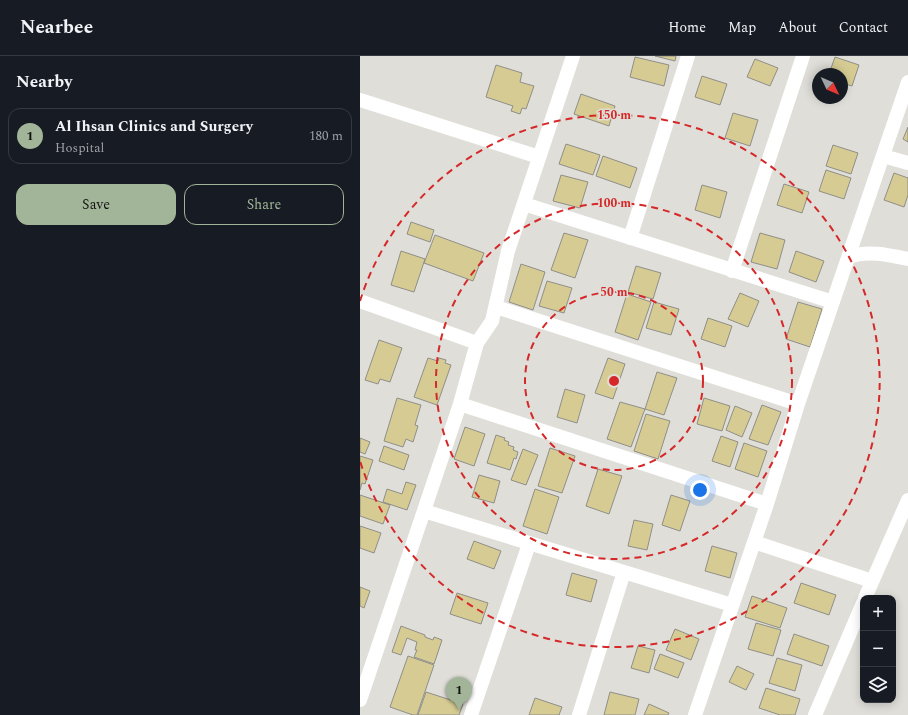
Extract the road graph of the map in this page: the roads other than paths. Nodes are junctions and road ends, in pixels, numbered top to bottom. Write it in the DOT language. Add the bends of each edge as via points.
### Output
graph roads {
  1 [pos="573,56"];
  2 [pos="688,56"];
  3 [pos="803,56"];
  4 [pos="908,82"];
  5 [pos="360,100"];
  6 [pos="883,156"];
  7 [pos="539,157"];
  8 [pos="908,163"];
  9 [pos="524,204"];
  10 [pos="630,238"];
  11 [pos="849,257"];
  12 [pos="908,259"];
  13 [pos="732,271"];
  14 [pos="360,301"];
  15 [pos="833,302"];
  16 [pos="496,308"];
  17 [pos="477,343"];
  18 [pos="460,404"];
  19 [pos="798,404"];
  20 [pos="908,500"];
  21 [pos="767,504"];
  22 [pos="424,511"];
  23 [pos="754,542"];
  24 [pos="529,544"];
  25 [pos="624,572"];
  26 [pos="872,581"];
  27 [pos="866,595"];
  28 [pos="732,605"];
  29 [pos="860,610"];
  30 [pos="360,700"];
  31 [pos="471,715"];
  32 [pos="578,715"];
  33 [pos="695,715"];
  34 [pos="815,715"];
  1 -- 7 [label="street"];
  2 -- 10 [label="street"];
  3 -- 13 [label="street"];
  4 -- 6 [label="street"];
  5 -- 7 [label="street"];
  6 -- 8 [label="street"];
  6 -- 11 [label="street"];
  7 -- 9 [label="street"];
  9 -- 10 [label="street"];
  9 -- 16 [label="street" via="508,251"];
  10 -- 13 [label="street"];
  11 -- 12 [label="street" via="864,253"];
  11 -- 15 [label="street"];
  13 -- 15 [label="street"];
  14 -- 17 [label="street"];
  15 -- 19 [label="street"];
  16 -- 17 [label="street" via="492,321"];
  16 -- 19 [label="street"];
  17 -- 18 [label="street"];
  18 -- 21 [label="street"];
  18 -- 22 [label="street"];
  19 -- 21 [label="street"];
  20 -- 26 [label="street"];
  21 -- 23 [label="street"];
  22 -- 24 [label="street"];
  22 -- 30 [label="street"];
  23 -- 26 [label="street"];
  23 -- 28 [label="street"];
  24 -- 25 [label="street"];
  24 -- 31 [label="street"];
  25 -- 28 [label="street"];
  25 -- 32 [label="street"];
  26 -- 27 [label="street"];
  28 -- 33 [label="street"];
  29 -- 34 [label="street"];
}
